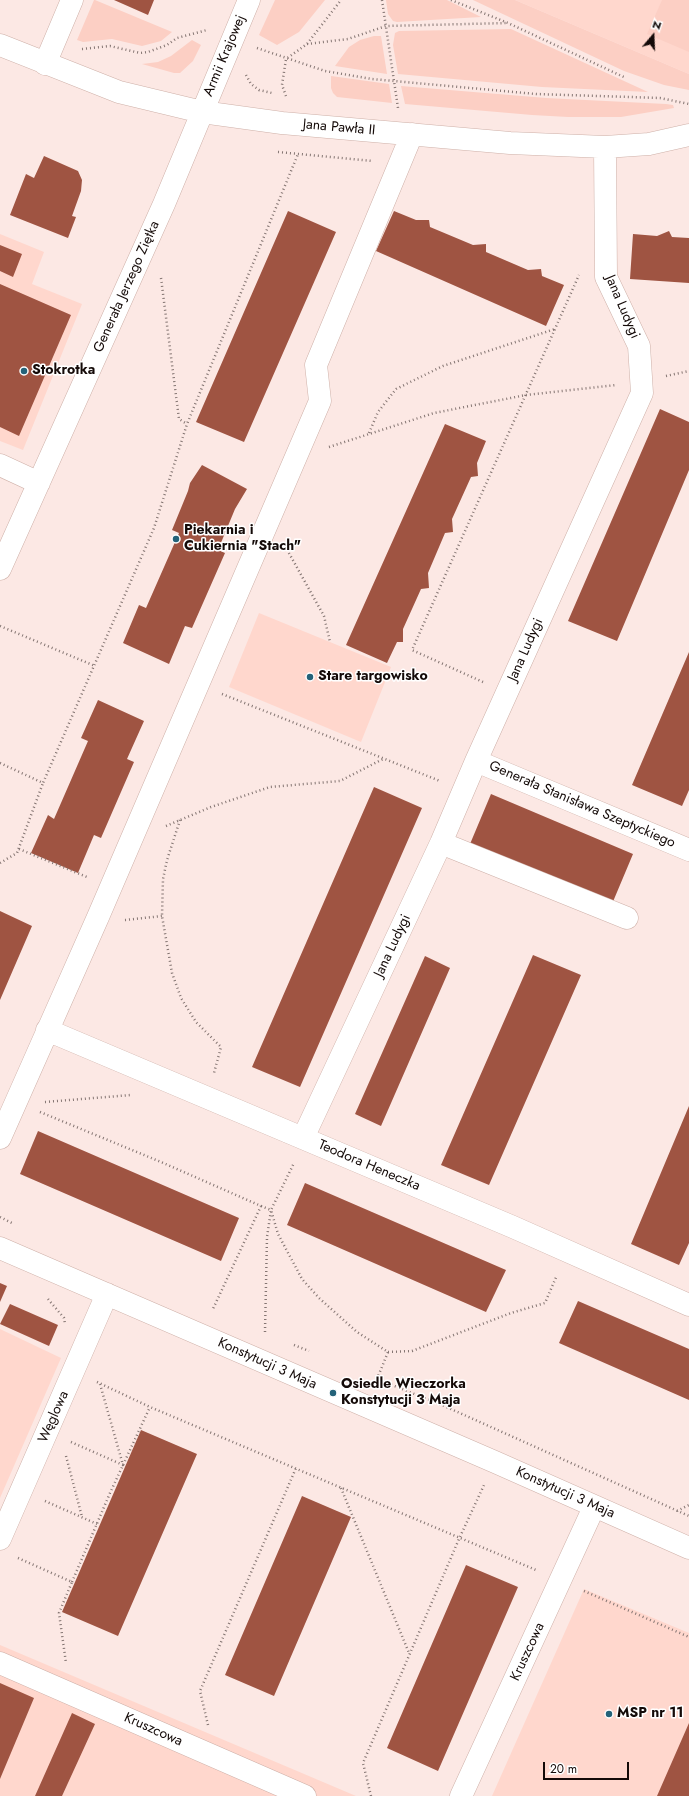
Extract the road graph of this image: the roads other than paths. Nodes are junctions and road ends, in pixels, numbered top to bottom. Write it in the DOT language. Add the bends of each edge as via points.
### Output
graph roads {
  1 [pos="72,0"];
  2 [pos="249,0"];
  3 [pos="0,45"];
  4 [pos="46,64"];
  5 [pos="202,112"];
  6 [pos="412,134"];
  7 [pos="689,135"];
  8 [pos="605,147"];
  9 [pos="0,465"];
  10 [pos="38,483"];
  11 [pos="0,569"];
  12 [pos="476,761"];
  13 [pos="441,843"];
  14 [pos="689,850"];
  15 [pos="628,918"];
  16 [pos="47,1030"];
  17 [pos="0,1138"];
  18 [pos="303,1138"];
  19 [pos="0,1248"];
  20 [pos="107,1294"];
  21 [pos="689,1304"];
  22 [pos="594,1507"];
  23 [pos="0,1540"];
  24 [pos="689,1548"];
  25 [pos="0,1663"];
  26 [pos="305,1796"];
  27 [pos="462,1796"];
  1 -- 4 [label="street"];
  2 -- 5 [label="street, Armii Krajowej"];
  3 -- 4 [label="street, Jana Pawła II"];
  4 -- 5 [label="street, Jana Pawła II" via="119,92"];
  5 -- 6 [label="street, Jana Pawła II" via="282,123"];
  5 -- 10 [label="street, Generała Jerzego Ziętka" via="164,204"];
  6 -- 8 [label="street, Jana Pawła II" via="510,143"];
  6 -- 16 [label="street" via="316,365 320,401"];
  7 -- 8 [label="street, Jana Pawła II" via="649,144"];
  8 -- 12 [label="street, Jana Ludygi" via="606,277 639,346 642,393"];
  9 -- 10 [label="street"];
  10 -- 11 [label="street, Generała Jerzego Ziętka"];
  12 -- 13 [label="street, Jana Ludygi"];
  12 -- 14 [label="street, Generała Stanisława Szeptyckiego"];
  13 -- 15 [label="street"];
  13 -- 18 [label="street, Jana Ludygi"];
  16 -- 17 [label="street"];
  16 -- 18 [label="street, Teodora Heneczka"];
  18 -- 21 [label="street, Teodora Heneczka"];
  19 -- 20 [label="street, Konstytucji 3 Maja"];
  20 -- 22 [label="street, Konstytucji 3 Maja"];
  20 -- 23 [label="street, Węglowa"];
  22 -- 24 [label="street, Konstytucji 3 Maja"];
  22 -- 27 [label="street, Kruszcowa"];
  25 -- 26 [label="street, Kruszcowa"];
}
